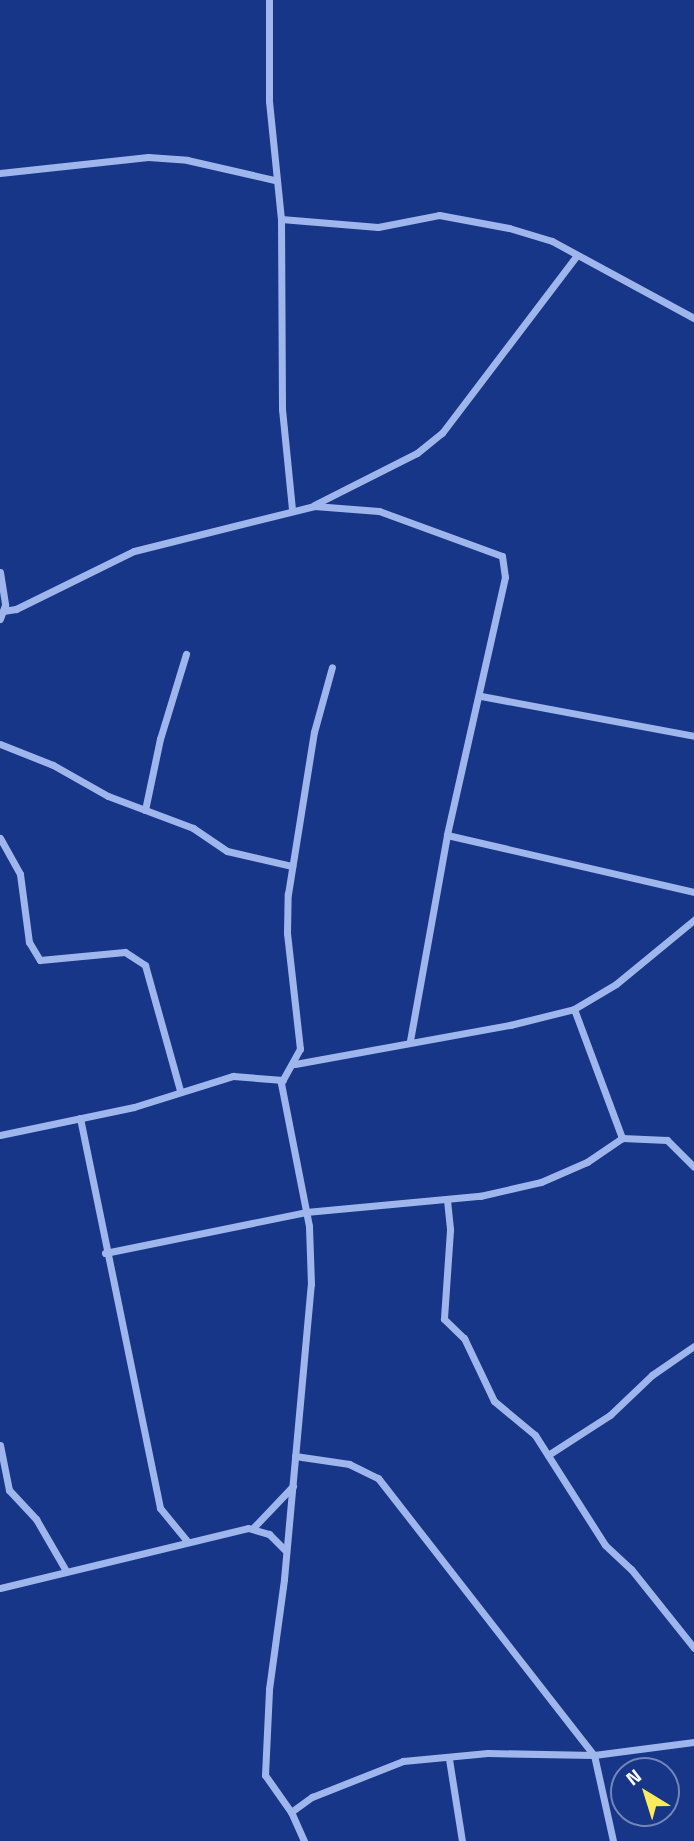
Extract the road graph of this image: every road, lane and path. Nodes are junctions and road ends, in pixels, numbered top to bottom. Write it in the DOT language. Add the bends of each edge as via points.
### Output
graph roads {
  1 [pos="269,0"];
  2 [pos="0,173"];
  3 [pos="274,180"];
  4 [pos="281,219"];
  5 [pos="577,256"];
  6 [pos="694,318"];
  7 [pos="314,506"];
  8 [pos="292,509"];
  9 [pos="0,572"];
  10 [pos="1,615"];
  11 [pos="186,654"];
  12 [pos="332,667"];
  13 [pos="481,696"];
  14 [pos="694,736"];
  15 [pos="0,744"];
  16 [pos="145,810"];
  17 [pos="447,835"];
  18 [pos="0,838"];
  19 [pos="292,866"];
  20 [pos="694,892"];
  21 [pos="694,920"];
  22 [pos="574,1009"];
  23 [pos="410,1041"];
  24 [pos="295,1065"];
  25 [pos="283,1080"];
  26 [pos="180,1090"];
  27 [pos="80,1118"];
  28 [pos="0,1135"];
  29 [pos="622,1138"];
  30 [pos="694,1167"];
  31 [pos="447,1200"];
  32 [pos="306,1212"];
  33 [pos="105,1253"];
  34 [pos="694,1346"];
  35 [pos="0,1445"];
  36 [pos="548,1455"];
  37 [pos="295,1456"];
  38 [pos="293,1486"];
  39 [pos="253,1528"];
  40 [pos="187,1541"];
  41 [pos="286,1551"];
  42 [pos="65,1569"];
  43 [pos="0,1588"];
  44 [pos="694,1648"];
  45 [pos="694,1742"];
  46 [pos="594,1755"];
  47 [pos="449,1759"];
  48 [pos="291,1812"];
  49 [pos="304,1841"];
  50 [pos="462,1841"];
  51 [pos="613,1841"];
  1 -- 3 [label="street"];
  2 -- 3 [label="street" via="148,157 187,160"];
  3 -- 4 [label="street"];
  4 -- 5 [label="street" via="379,227 439,215 463,217 542,238"];
  4 -- 8 [label="street" via="282,409"];
  5 -- 6 [label="street"];
  5 -- 7 [label="street" via="442,433 417,453"];
  7 -- 8 [label="street"];
  7 -- 13 [label="street" via="379,511 502,556 505,578"];
  8 -- 10 [label="street" via="134,551"];
  9 -- 10 [label="street"];
  11 -- 16 [label="street"];
  12 -- 19 [label="street" via="314,732"];
  13 -- 14 [label="street"];
  13 -- 17 [label="street"];
  15 -- 16 [label="street"];
  16 -- 19 [label="street" via="193,828 227,851"];
  17 -- 20 [label="street"];
  17 -- 23 [label="street"];
  18 -- 26 [label="street" via="20,874 29,942 40,960 125,952 145,965"];
  19 -- 24 [label="street" via="287,933 300,1049"];
  21 -- 22 [label="street" via="616,984"];
  22 -- 23 [label="street" via="510,1026"];
  22 -- 29 [label="street"];
  23 -- 24 [label="street"];
  24 -- 25 [label="street"];
  25 -- 26 [label="street" via="233,1076"];
  25 -- 32 [label="street"];
  26 -- 27 [label="street"];
  27 -- 28 [label="street"];
  27 -- 33 [label="street"];
  29 -- 30 [label="street" via="667,1140"];
  29 -- 31 [label="street" via="587,1162 541,1182"];
  31 -- 32 [label="street"];
  31 -- 36 [label="street" via="450,1230 444,1319 464,1338 494,1401 535,1435"];
  32 -- 33 [label="street"];
  32 -- 37 [label="street" via="312,1284"];
  33 -- 40 [label="street" via="160,1508"];
  34 -- 36 [label="street" via="652,1375 610,1415"];
  35 -- 42 [label="street" via="9,1490 36,1519"];
  36 -- 44 [label="street" via="605,1545 631,1569"];
  37 -- 38 [label="street"];
  37 -- 46 [label="street" via="349,1464 378,1478"];
  38 -- 39 [label="street"];
  38 -- 41 [label="street"];
  39 -- 40 [label="street"];
  39 -- 41 [label="street" via="269,1534"];
  40 -- 42 [label="street"];
  41 -- 48 [label="street" via="269,1689 265,1775"];
  42 -- 43 [label="street"];
  45 -- 46 [label="street"];
  46 -- 47 [label="street" via="488,1753"];
  46 -- 51 [label="street"];
  47 -- 48 [label="street" via="403,1761 367,1772"];
  47 -- 50 [label="street"];
  48 -- 49 [label="street"];
}
